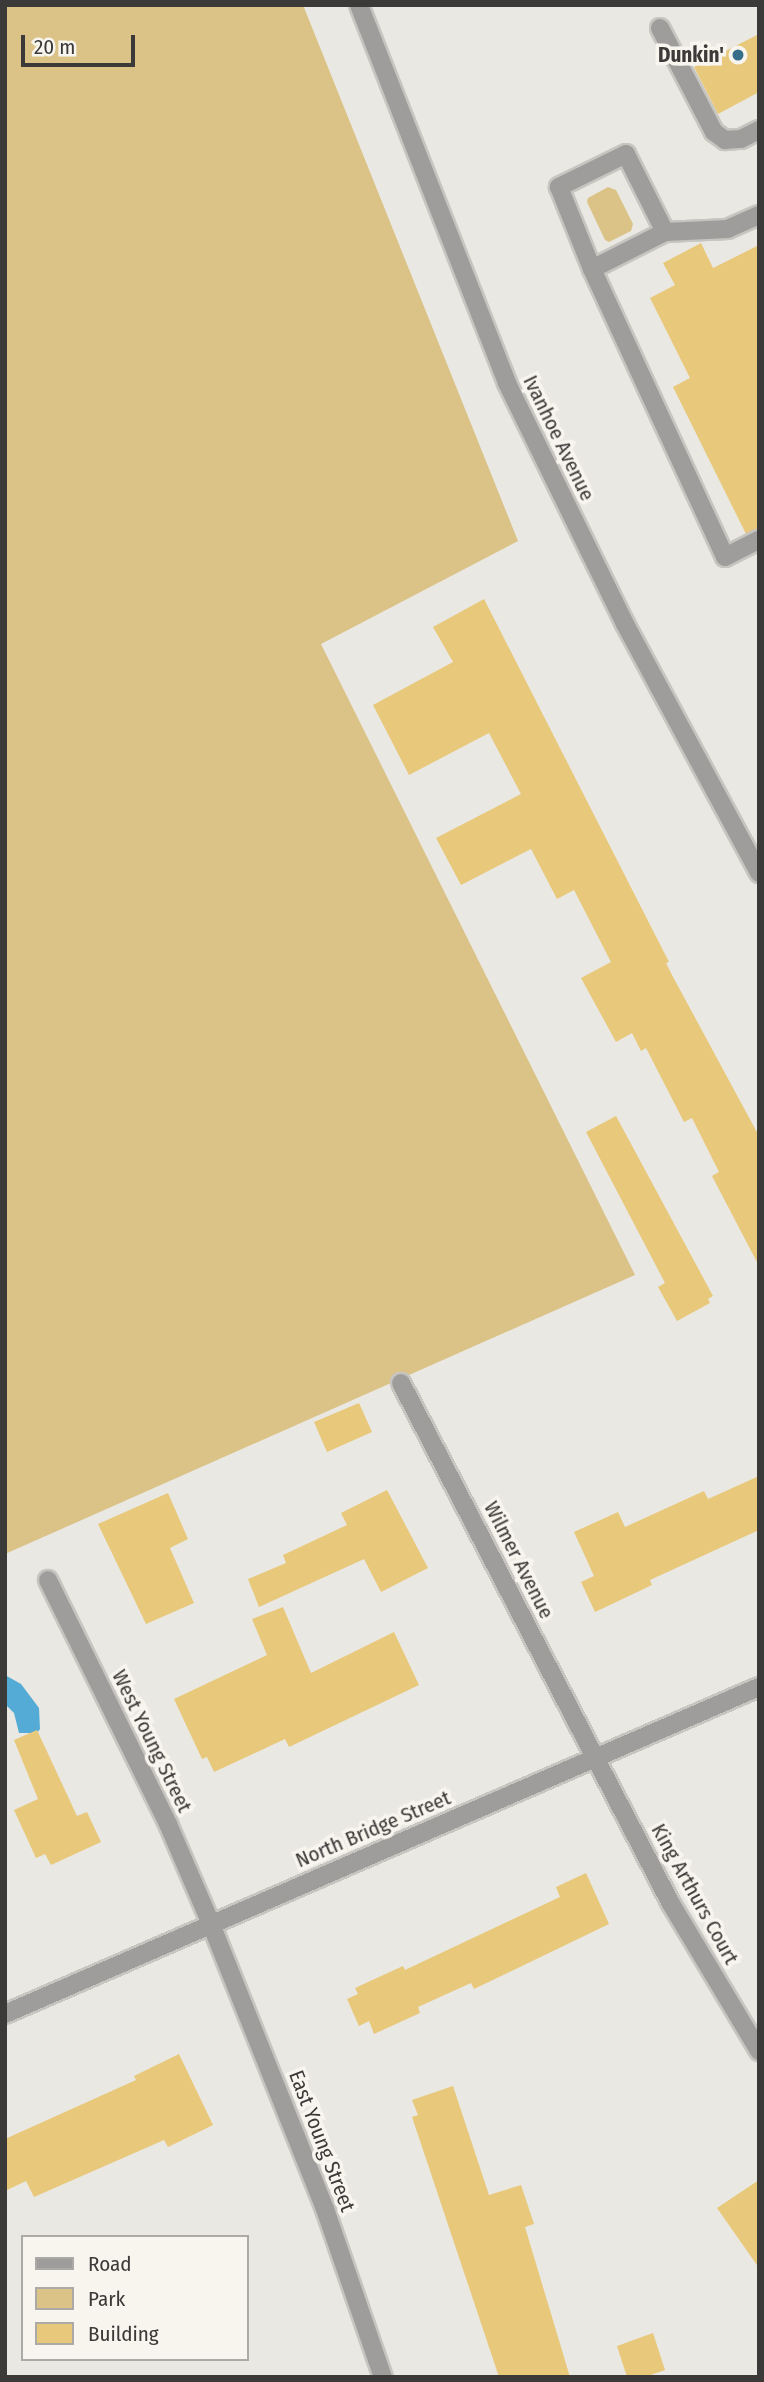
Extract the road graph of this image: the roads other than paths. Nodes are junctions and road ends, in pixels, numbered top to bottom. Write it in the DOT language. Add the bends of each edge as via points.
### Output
graph roads {
  1 [pos="359,5"];
  2 [pos="660,28"];
  3 [pos="759,130"];
  4 [pos="759,215"];
  5 [pos="665,232"];
  6 [pos="592,269"];
  7 [pos="759,540"];
  8 [pos="759,873"];
  9 [pos="401,1383"];
  10 [pos="48,1580"];
  11 [pos="759,1687"];
  12 [pos="596,1758"];
  13 [pos="211,1924"];
  14 [pos="5,2014"];
  15 [pos="759,2051"];
  16 [pos="383,2377"];
  1 -- 8 [label="street, Ivanhoe Avenue" via="506,383 625,624"];
  2 -- 3 [label="street" via="714,132 725,140"];
  4 -- 5 [label="street" via="728,229"];
  5 -- 6 [label="street"];
  5 -- 6 [label="street" via="626,154 559,187"];
  6 -- 7 [label="street" via="725,557"];
  9 -- 12 [label="street, Wilmer Avenue"];
  10 -- 13 [label="street, West Young Street" via="168,1824"];
  11 -- 12 [label="street, North Bridge Street"];
  12 -- 13 [label="street, North Bridge Street"];
  12 -- 15 [label="street, King Arthurs Court" via="670,1902"];
  13 -- 14 [label="street, North Bridge Street"];
  13 -- 16 [label="street, East Young Street" via="325,2209"];
}
